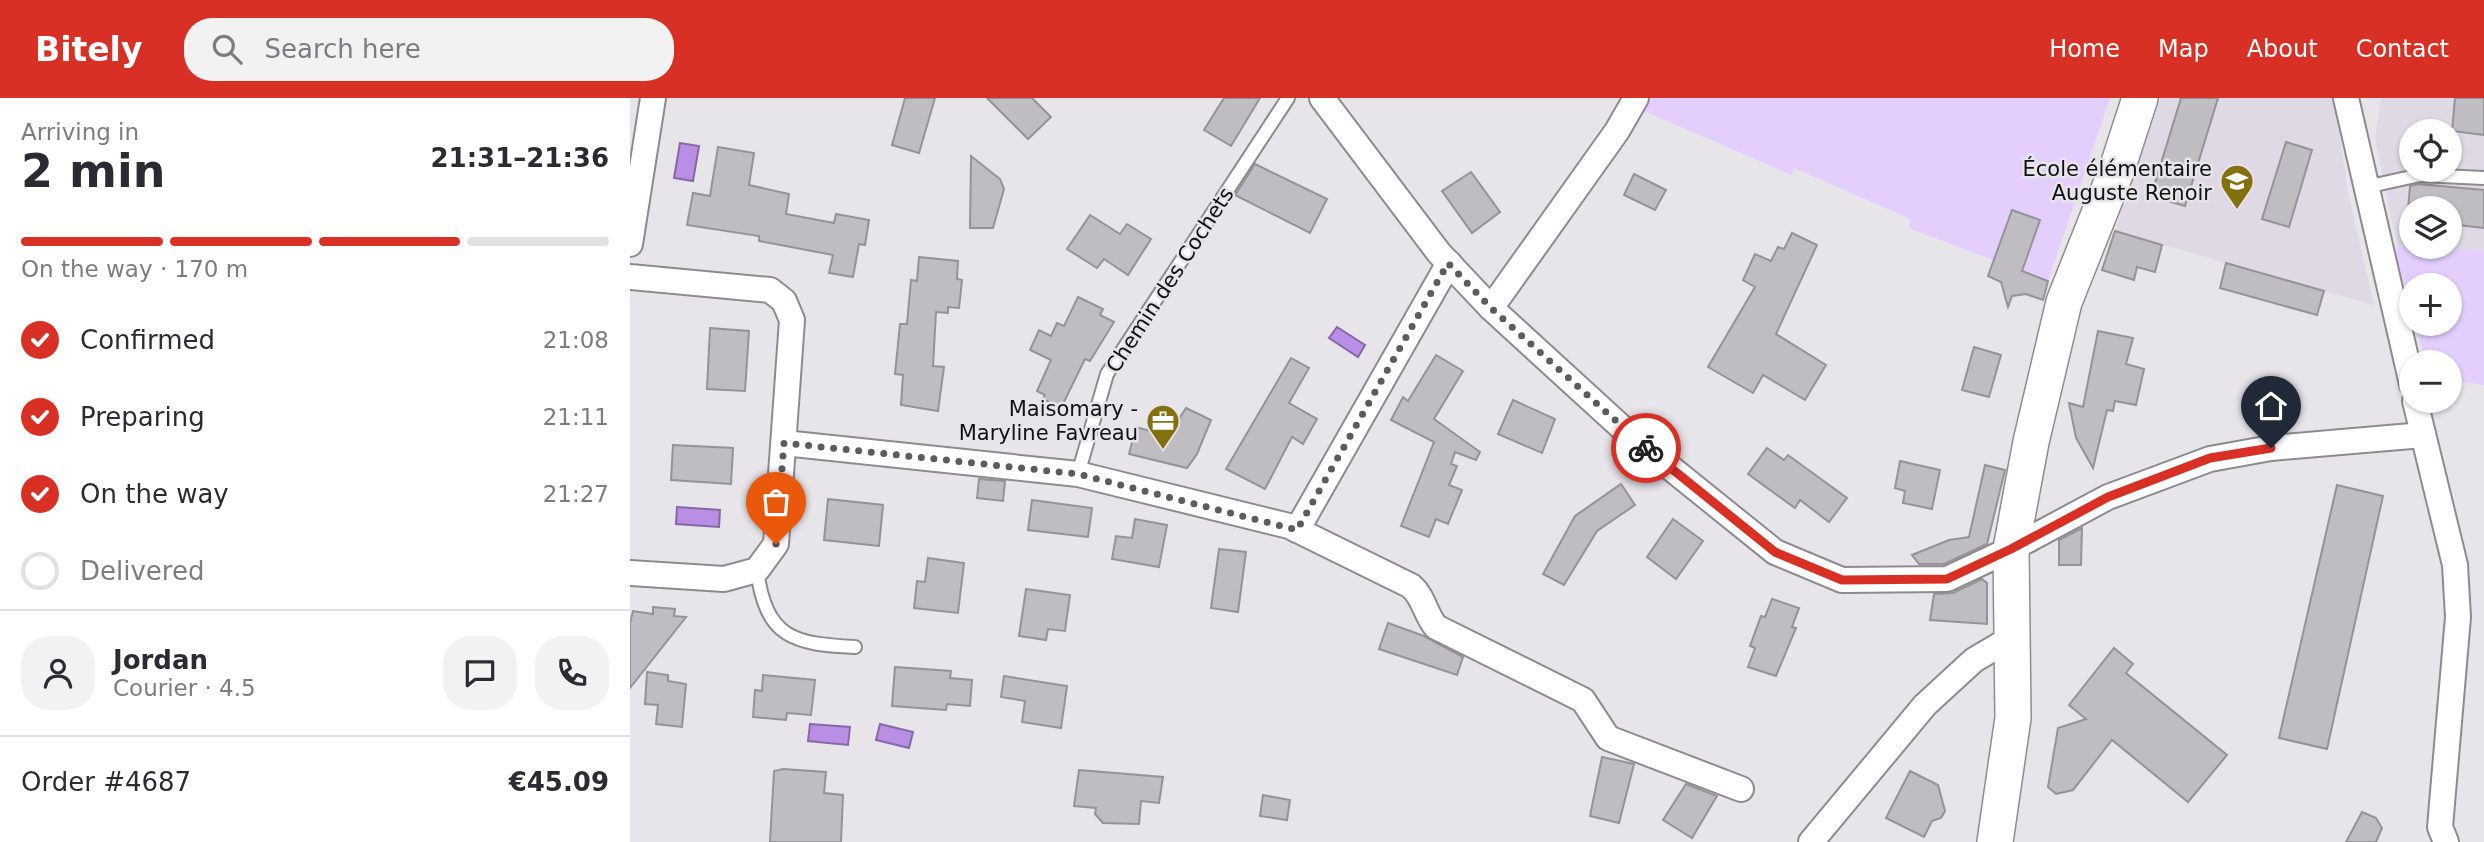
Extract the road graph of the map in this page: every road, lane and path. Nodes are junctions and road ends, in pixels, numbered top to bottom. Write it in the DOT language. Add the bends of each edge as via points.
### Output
graph roads {
  1 [pos="653,98"];
  2 [pos="1288,98"];
  3 [pos="1322,98"];
  4 [pos="1636,98"];
  5 [pos="2140,98"];
  6 [pos="2346,98"];
  7 [pos="2484,178"];
  8 [pos="2366,187"];
  9 [pos="630,244"];
  10 [pos="1448,263"];
  11 [pos="630,276"];
  12 [pos="1491,308"];
  13 [pos="2404,350"];
  14 [pos="2418,413"];
  15 [pos="2423,435"];
  16 [pos="784,443"];
  17 [pos="1078,474"];
  18 [pos="1297,530"];
  19 [pos="2011,549"];
  20 [pos="757,569"];
  21 [pos="630,573"];
  22 [pos="2013,637"];
  23 [pos="855,647"];
  24 [pos="1741,789"];
  25 [pos="1811,842"];
  26 [pos="1995,842"];
  27 [pos="2446,842"];
  1 -- 9 [label="street"];
  2 -- 17 [label="lane, Chemin des Cochets" via="1107,374"];
  3 -- 10 [label="street"];
  4 -- 12 [label="street"];
  5 -- 19 [label="street" via="2064,302"];
  6 -- 8 [label="street"];
  7 -- 8 [label="lane" via="2420,175"];
  8 -- 13 [label="street"];
  10 -- 12 [label="street"];
  10 -- 18 [label="street"];
  11 -- 16 [label="street" via="770,290 784,302 792,320"];
  12 -- 19 [label="street" via="1631,436 1775,552 1842,580 1947,579"];
  14 -- 15 [label="street"];
  15 -- 19 [label="street" via="2210,458 2108,497"];
  15 -- 27 [label="street" via="2455,565 2458,617 2440,827"];
  16 -- 17 [label="street"];
  16 -- 20 [label="street" via="776,544"];
  17 -- 18 [label="street"];
  18 -- 24 [label="street" via="1411,586 1436,627 1583,700 1608,738"];
  19 -- 22 [label="street"];
  20 -- 21 [label="street" via="724,579"];
  20 -- 23 [label="lane" via="763,606 789,634 803,643"];
  22 -- 25 [label="street" via="1974,660 1925,705"];
  22 -- 26 [label="street" via="2013,718"];
}
